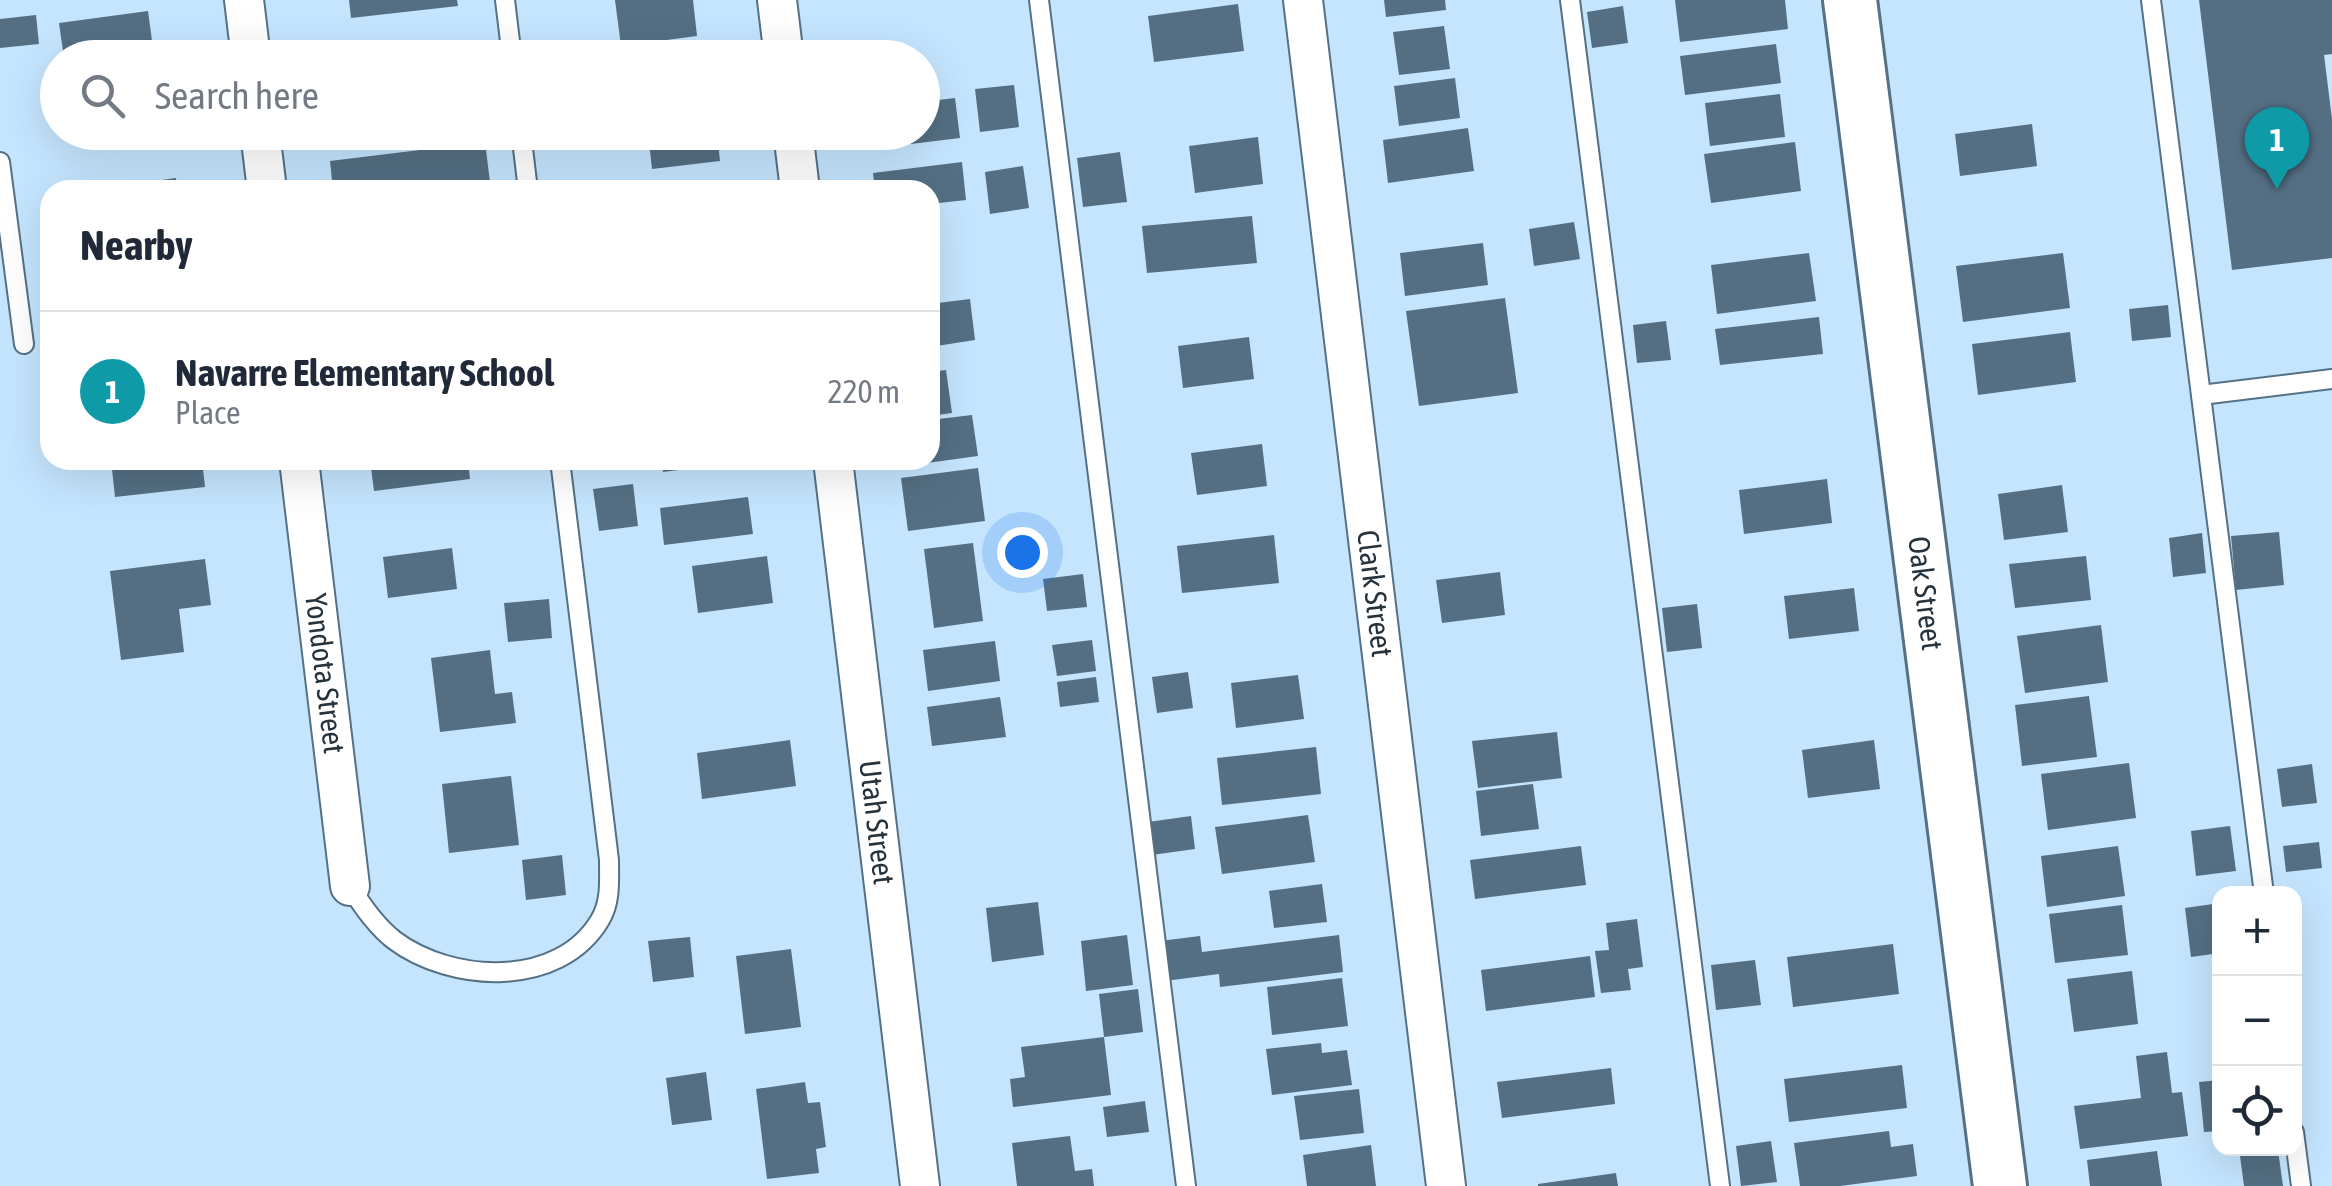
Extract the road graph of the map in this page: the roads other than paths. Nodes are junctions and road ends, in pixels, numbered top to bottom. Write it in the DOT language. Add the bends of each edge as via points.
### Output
graph roads {
  1 [pos="244,0"];
  2 [pos="505,0"];
  3 [pos="778,0"];
  4 [pos="1039,0"];
  5 [pos="1303,0"];
  6 [pos="1570,0"];
  7 [pos="1850,0"];
  8 [pos="2151,0"];
  9 [pos="249,40"];
  10 [pos="510,40"];
  11 [pos="782,40"];
  12 [pos="262,150"];
  13 [pos="523,150"];
  14 [pos="795,150"];
  15 [pos="0,162"];
  16 [pos="266,180"];
  17 [pos="527,180"];
  18 [pos="799,180"];
  19 [pos="24,344"];
  20 [pos="2332,379"];
  21 [pos="2201,395"];
  22 [pos="300,470"];
  23 [pos="561,470"];
  24 [pos="834,470"];
  25 [pos="350,886"];
  26 [pos="2263,886"];
  27 [pos="2297,1156"];
  28 [pos="920,1186"];
  29 [pos="1186,1186"];
  30 [pos="1446,1186"];
  31 [pos="1720,1186"];
  32 [pos="2000,1186"];
  33 [pos="2301,1186"];
  1 -- 9 [label="street"];
  2 -- 10 [label="lane"];
  3 -- 11 [label="street"];
  4 -- 29 [label="lane"];
  5 -- 30 [label="street, Clark Street"];
  6 -- 31 [label="lane"];
  7 -- 32 [label="main road, Oak Street"];
  8 -- 21 [label="lane"];
  12 -- 16 [label="street"];
  13 -- 17 [label="lane"];
  14 -- 18 [label="street"];
  15 -- 19 [label="lane"];
  20 -- 21 [label="lane"];
  21 -- 26 [label="lane"];
  22 -- 25 [label="street, Yondota Street"];
  23 -- 25 [label="lane" via="609,860 602,918 584,942 558,959 495,974 424,957 394,940"];
  24 -- 28 [label="street, Utah Street"];
  27 -- 33 [label="lane"];
}
